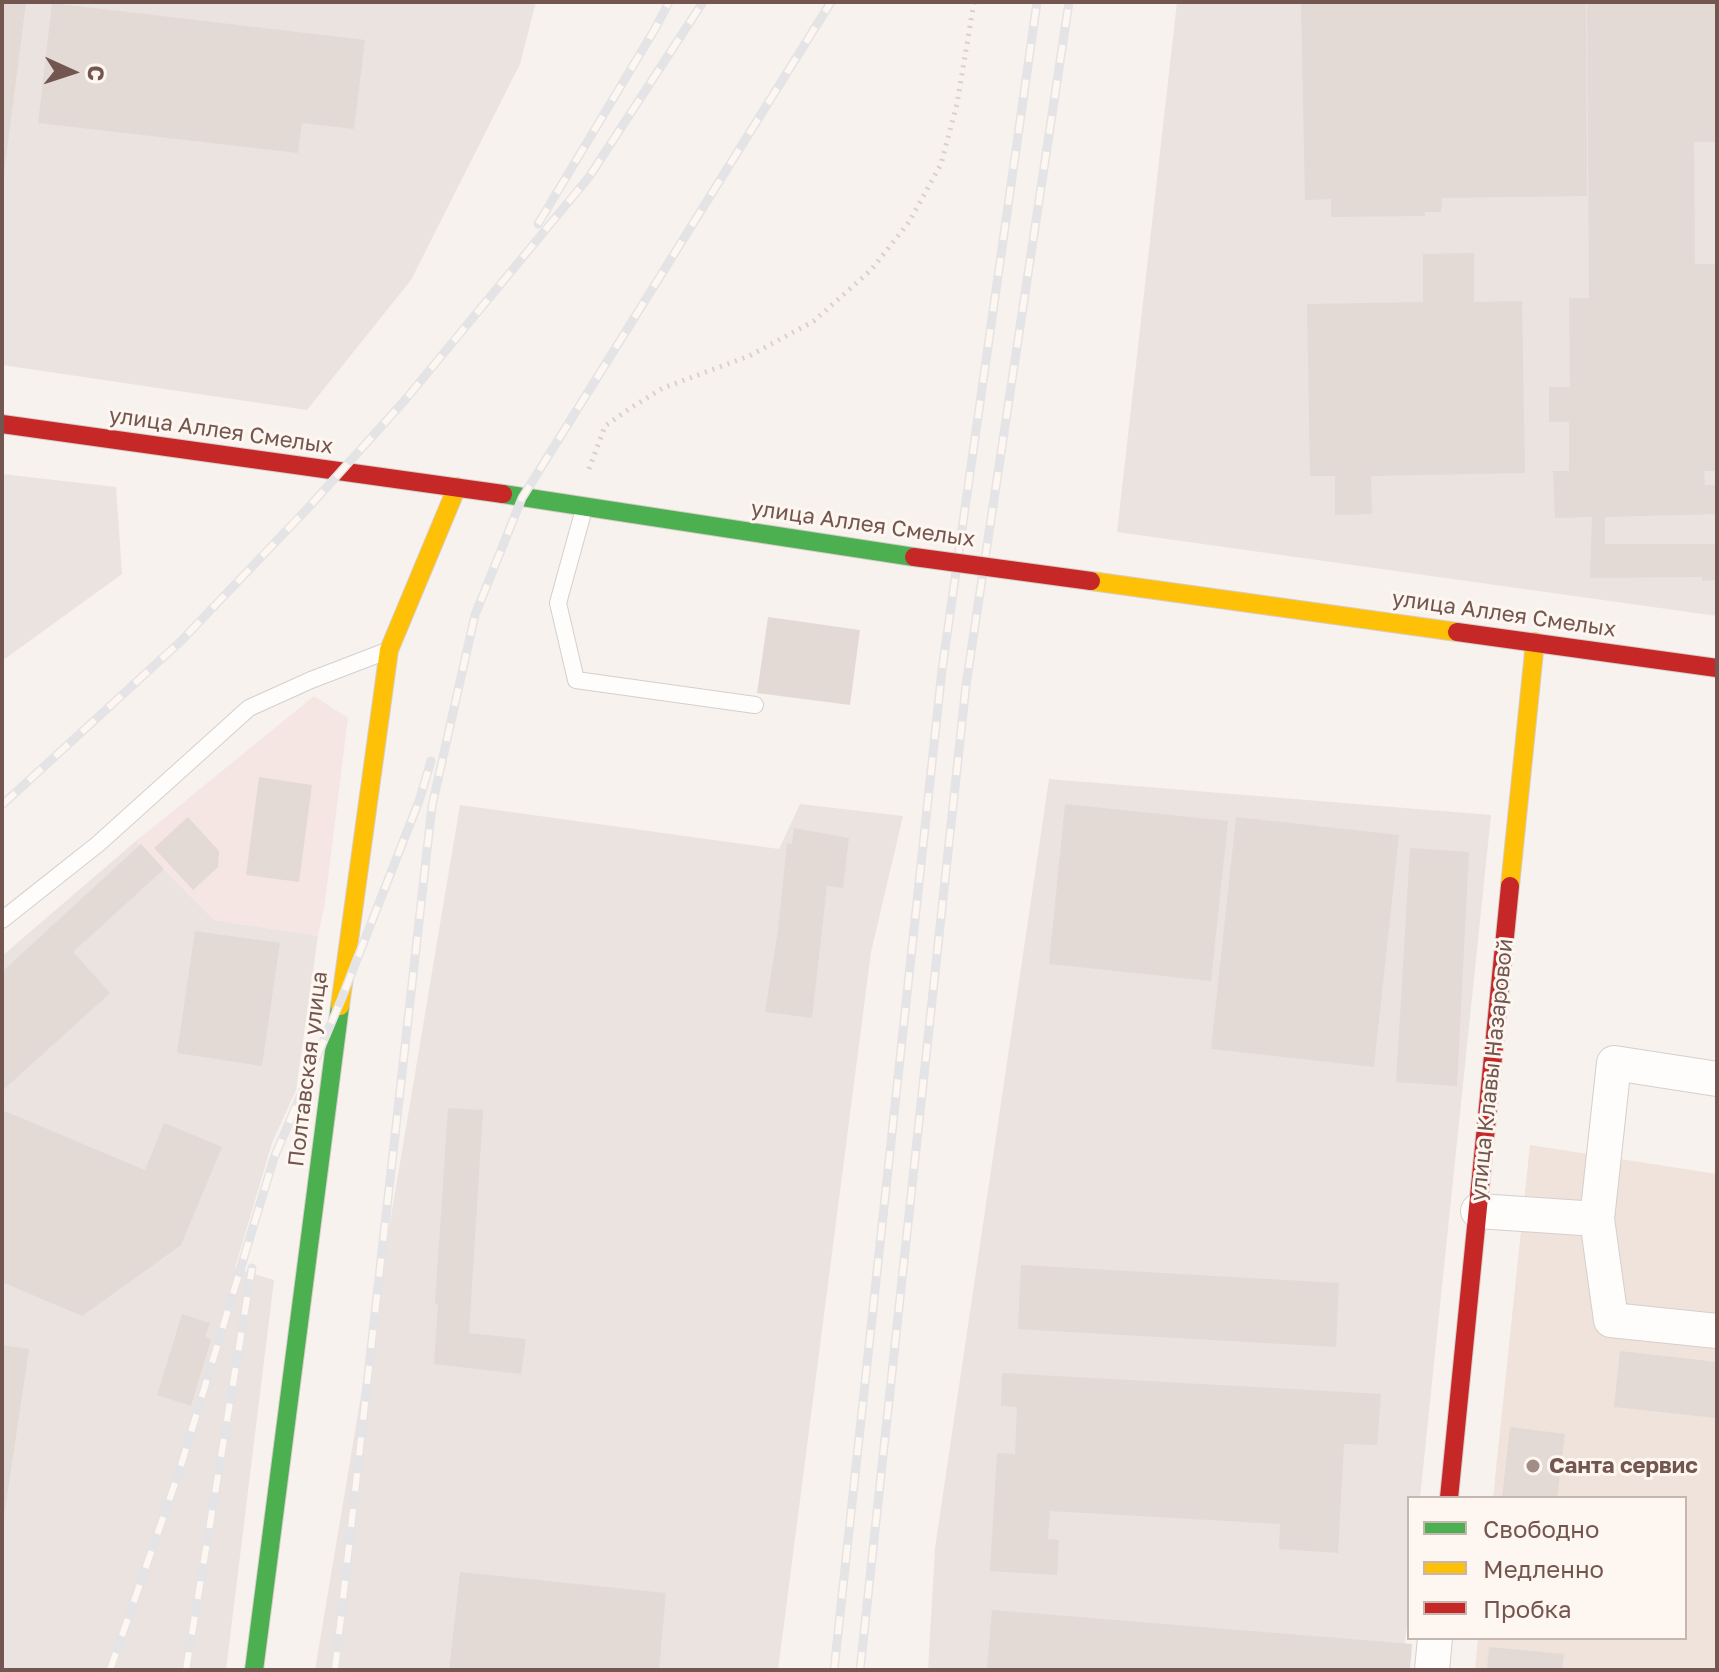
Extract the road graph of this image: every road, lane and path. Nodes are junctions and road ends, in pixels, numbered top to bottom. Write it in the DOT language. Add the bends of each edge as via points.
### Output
graph roads {
  1 [pos="974,2"];
  2 [pos="2,424"];
  3 [pos="457,487"];
  4 [pos="584,507"];
  5 [pos="1535,642"];
  6 [pos="389,650"];
  7 [pos="1717,668"];
  8 [pos="755,705"];
  9 [pos="2,920"];
  10 [pos="1717,1079"];
  11 [pos="1478,1211"];
  12 [pos="1597,1219"];
  13 [pos="1717,1331"];
  14 [pos="1449,1496"];
  15 [pos="1435,1640"];
  16 [pos="254,1670"];
  17 [pos="1432,1670"];
  1 -- 4 [label="path" via="941,164 909,222 871,270 814,321 749,356 663,388 605,426 589,461"];
  2 -- 3 [label="street, улица Аллея Смелых"];
  3 -- 4 [label="street, улица Аллея Смелых"];
  3 -- 6 [label="street, Полтавская улица"];
  4 -- 5 [label="street, улица Аллея Смелых, bridge"];
  4 -- 8 [label="lane" via="558,603 576,680"];
  5 -- 7 [label="street, улица Аллея Смелых"];
  5 -- 11 [label="street, улица Клавы Назаровой"];
  6 -- 9 [label="lane" via="249,708 98,844"];
  6 -- 16 [label="street, Полтавская улица"];
  10 -- 12 [label="street" via="1614,1063"];
  11 -- 12 [label="street"];
  11 -- 14 [label="street, улица Клавы Назаровой"];
  12 -- 13 [label="street" via="1611,1320"];
  15 -- 17 [label="street"];
}
